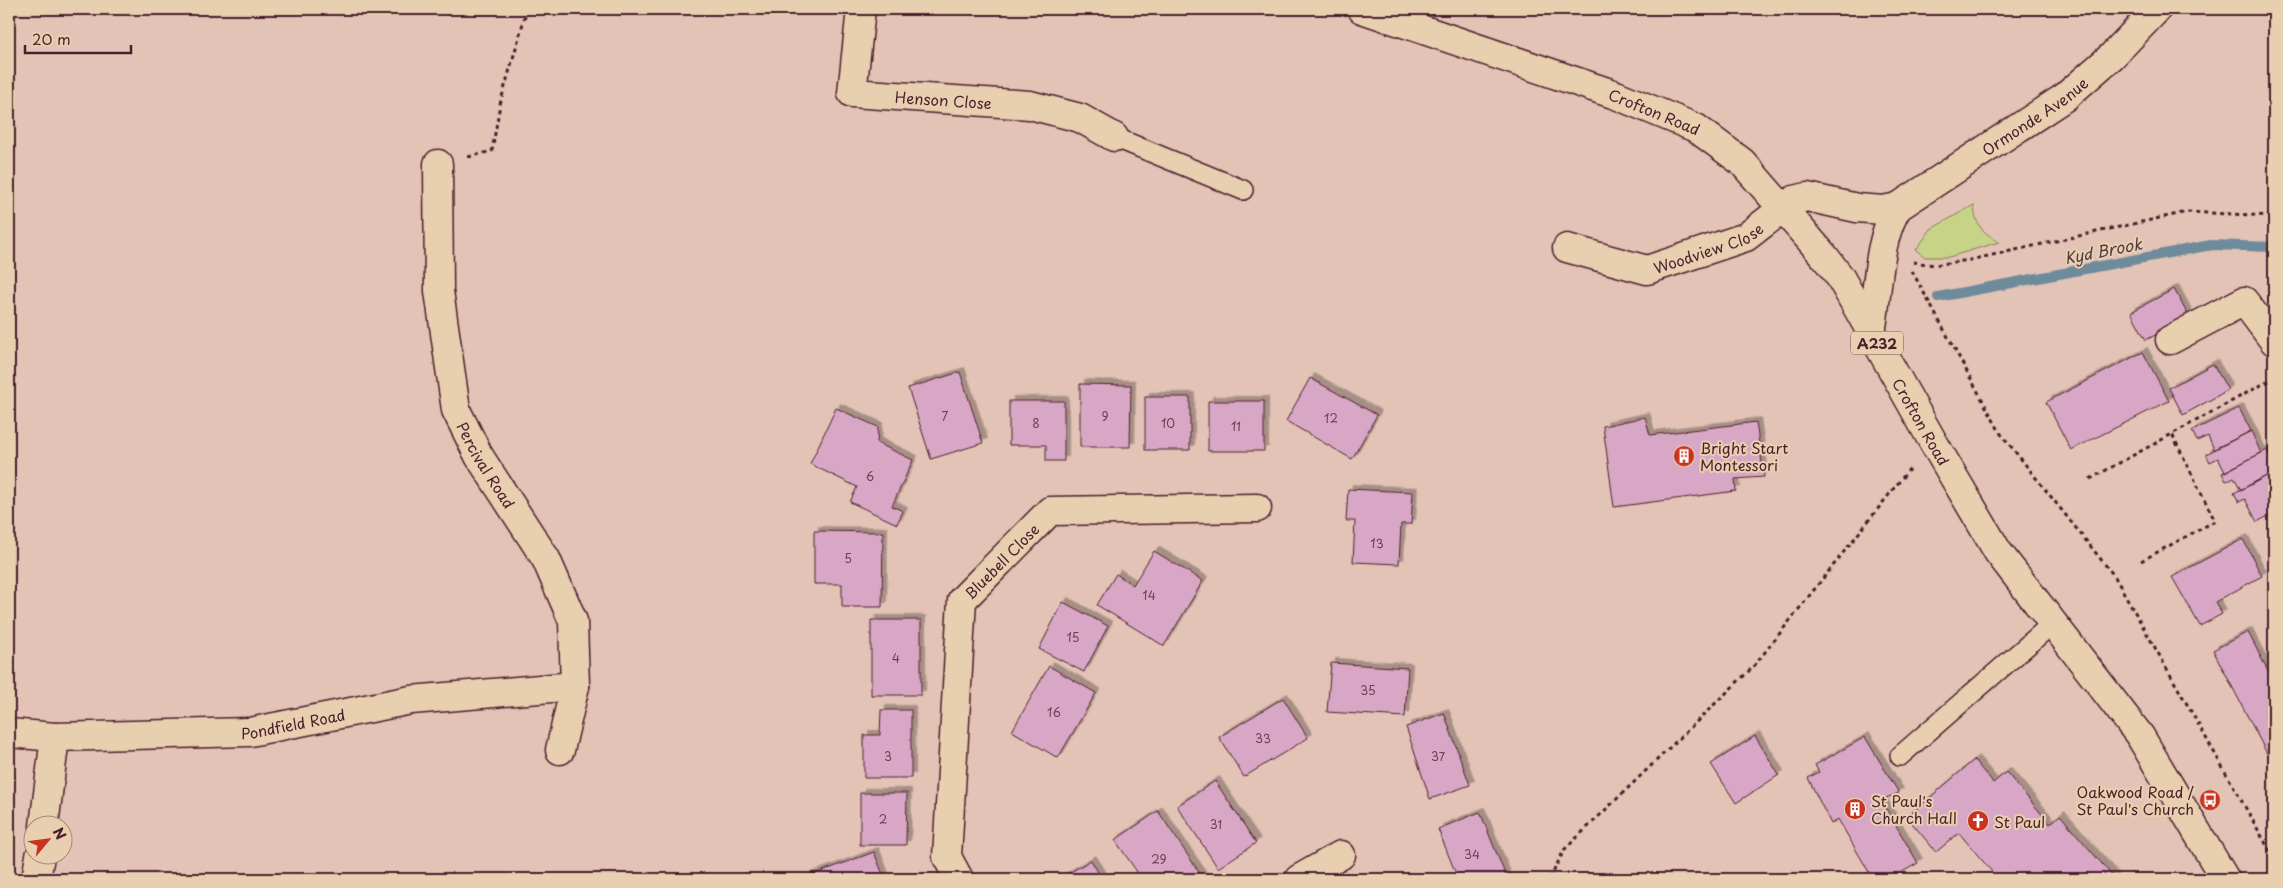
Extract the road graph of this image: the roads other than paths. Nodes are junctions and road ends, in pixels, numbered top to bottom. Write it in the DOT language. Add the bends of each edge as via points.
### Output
graph roads {
  1 [pos="861,9"];
  2 [pos="1362,9"];
  3 [pos="2157,9"];
  4 [pos="1114,138"];
  5 [pos="438,164"];
  6 [pos="1243,190"];
  7 [pos="1782,207"];
  8 [pos="1898,207"];
  9 [pos="1567,248"];
  10 [pos="1871,333"];
  11 [pos="2170,340"];
  12 [pos="2274,342"];
  13 [pos="1258,508"];
  14 [pos="2053,623"];
  15 [pos="575,686"];
  16 [pos="9,733"];
  17 [pos="55,737"];
  18 [pos="560,750"];
  19 [pos="1900,756"];
  20 [pos="45,816"];
  21 [pos="1342,855"];
  22 [pos="38,866"];
  23 [pos="36,879"];
  24 [pos="959,879"];
  25 [pos="1299,879"];
  26 [pos="2225,879"];
  1 -- 4 [label="street, Henson Close" via="852,93 1030,105 1080,118"];
  2 -- 7 [label="street, Crofton Road / A232" via="1616,95 1696,128 1742,162"];
  3 -- 8 [label="street, Ormonde Avenue" via="2112,56 2065,97"];
  4 -- 6 [label="lane"];
  5 -- 15 [label="street, Percival Road" via="439,291 456,410 479,456 546,559 574,621"];
  7 -- 8 [label="street, Ormonde Avenue" via="1794,200 1807,198 1857,208 1882,210"];
  7 -- 9 [label="street, Woodview Close" via="1764,226 1746,237 1646,270"];
  7 -- 10 [label="street, Crofton Road / A232" via="1840,277"];
  8 -- 10 [label="street" via="1890,219 1884,241"];
  10 -- 14 [label="street, Crofton Road / A232" via="1998,552"];
  11 -- 12 [label="street" via="2244,301"];
  13 -- 24 [label="street, Bluebell Close" via="1050,511 962,600 947,857"];
  14 -- 19 [label="lane"];
  14 -- 26 [label="street, Crofton Road / A232" via="2140,736"];
  15 -- 17 [label="street, Pondfield Road" via="411,700 250,732"];
  15 -- 18 [label="street, Percival Road"];
  16 -- 17 [label="street, Pondfield Road"];
  17 -- 20 [label="street"];
  21 -- 25 [label="street"];
  22 -- 23 [label="street"];
}
